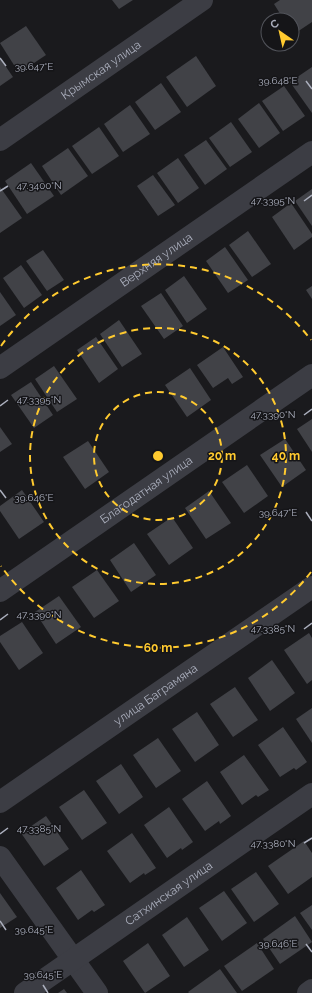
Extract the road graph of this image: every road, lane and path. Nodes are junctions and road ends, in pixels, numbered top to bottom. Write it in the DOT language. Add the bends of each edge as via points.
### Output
graph roads {
  1 [pos="202,0"];
  2 [pos="0,140"];
  3 [pos="312,152"];
  4 [pos="0,368"];
  5 [pos="312,375"];
  6 [pos="312,587"];
  7 [pos="0,591"];
  8 [pos="312,794"];
  9 [pos="0,802"];
  10 [pos="0,857"];
  11 [pos="74,959"];
  12 [pos="312,990"];
  13 [pos="25,993"];
  14 [pos="97,993"];
  15 [pos="308,993"];
  1 -- 2 [label="street, Крымская улица"];
  3 -- 4 [label="street, Верхняя улица"];
  5 -- 7 [label="street, Благодатная улица"];
  6 -- 9 [label="street, улица Баграмяна"];
  8 -- 11 [label="street, Сатхинская улица"];
  10 -- 11 [label="street"];
  11 -- 13 [label="street, Сатхинская улица"];
  11 -- 14 [label="street"];
  12 -- 15 [label="street"];
}
